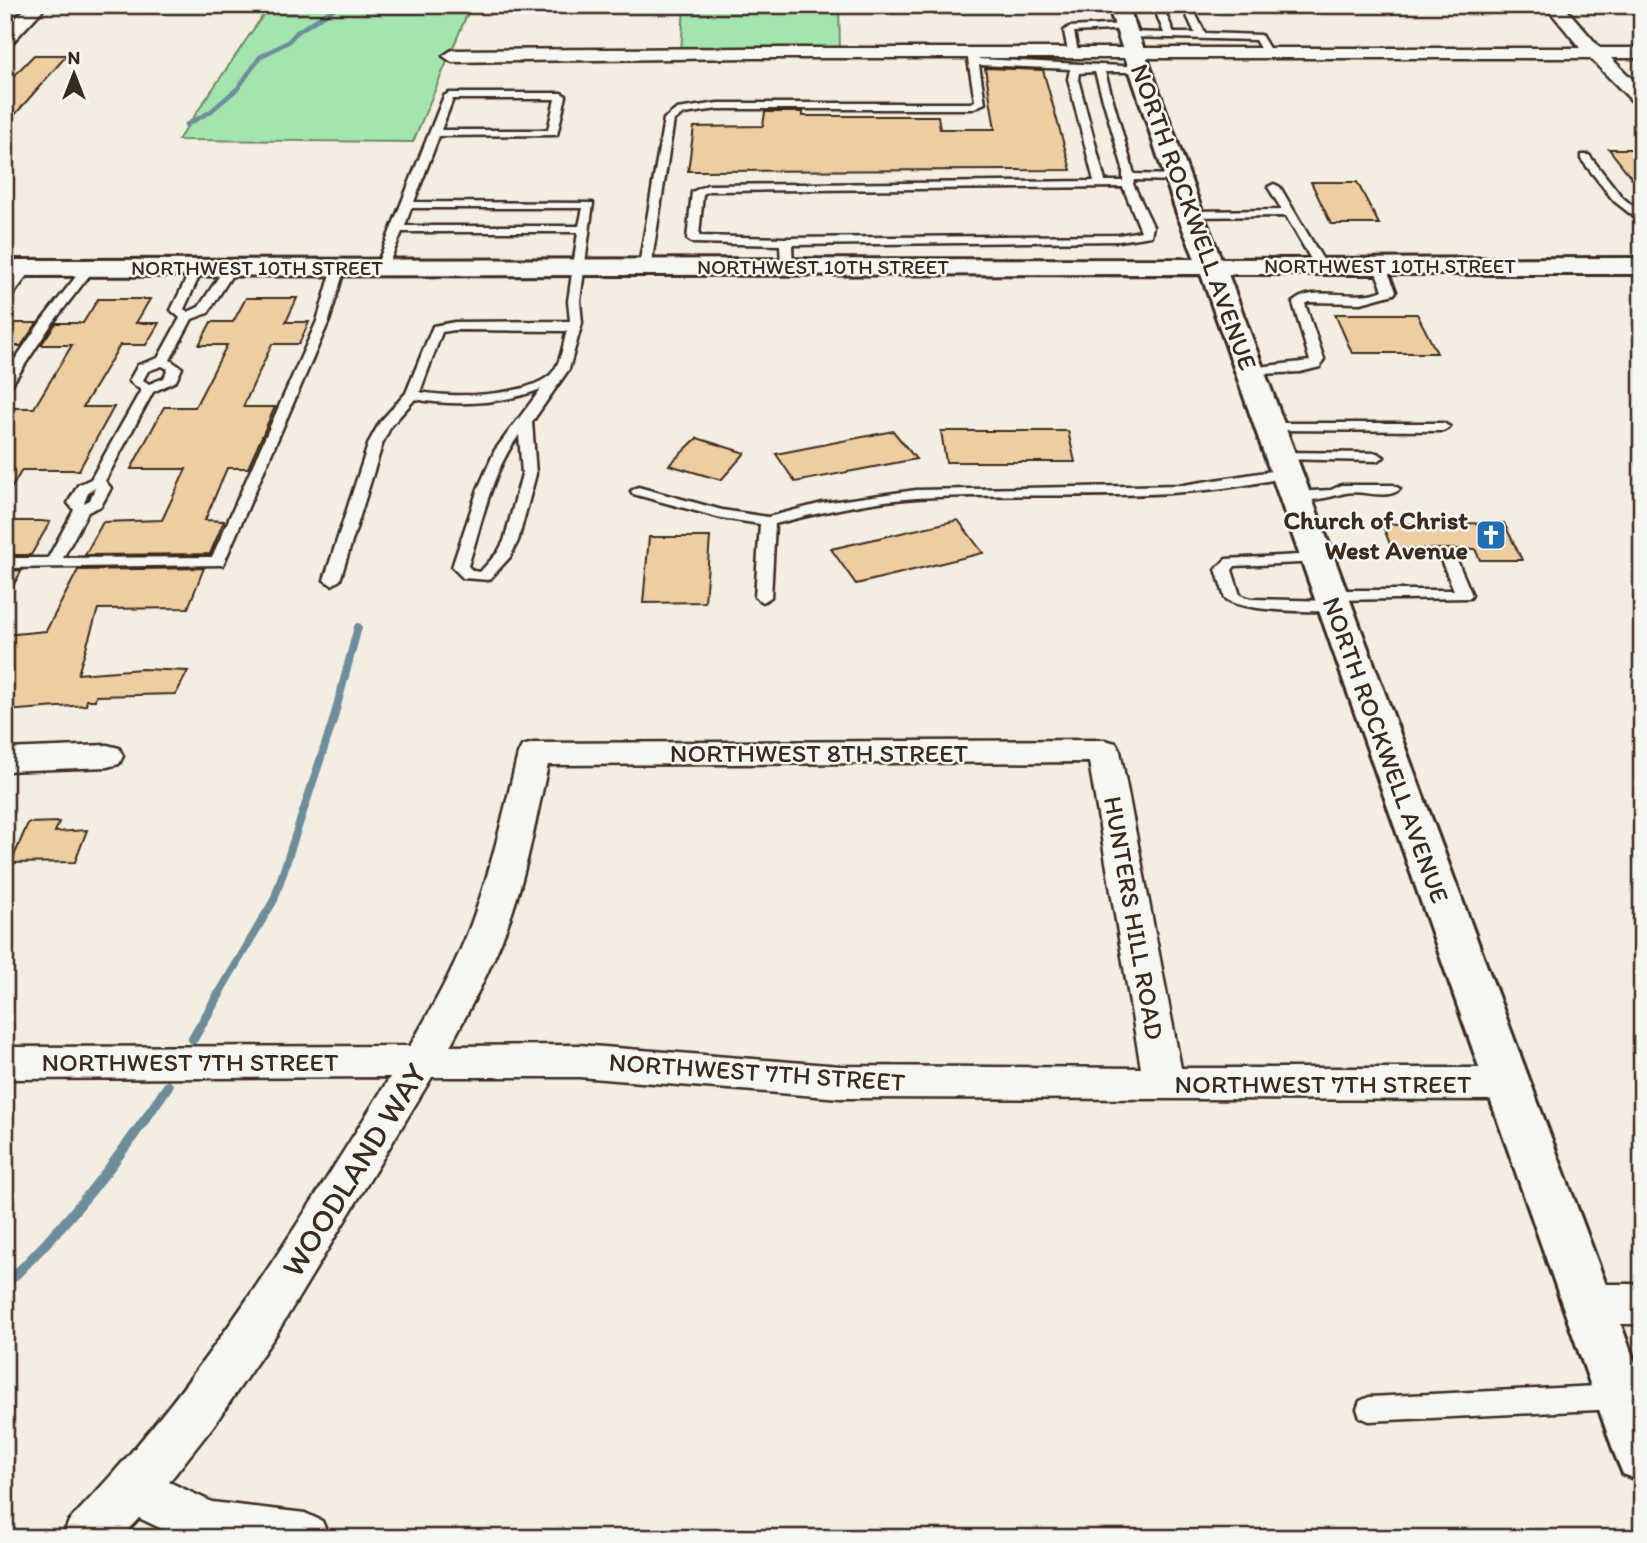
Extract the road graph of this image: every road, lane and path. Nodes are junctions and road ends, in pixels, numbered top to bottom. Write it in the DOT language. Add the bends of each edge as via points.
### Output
graph roads {
  1 [pos="39,5"];
  2 [pos="1118,5"];
  3 [pos="1157,5"];
  4 [pos="1186,5"];
  5 [pos="1553,5"];
  6 [pos="1170,35"];
  7 [pos="1201,35"];
  8 [pos="7,36"];
  9 [pos="1132,46"];
  10 [pos="1073,52"];
  11 [pos="1594,52"];
  12 [pos="1267,53"];
  13 [pos="1642,53"];
  14 [pos="452,56"];
  15 [pos="973,58"];
  16 [pos="1084,69"];
  17 [pos="1099,69"];
  18 [pos="1642,100"];
  19 [pos="435,133"];
  20 [pos="1585,157"];
  21 [pos="1178,178"];
  22 [pos="1128,181"];
  23 [pos="1101,185"];
  24 [pos="1274,187"];
  25 [pos="407,205"];
  26 [pos="1637,211"];
  27 [pos="1289,213"];
  28 [pos="1190,214"];
  29 [pos="1642,220"];
  30 [pos="398,229"];
  31 [pos="584,229"];
  32 [pos="969,240"];
  33 [pos="786,254"];
  34 [pos="1211,265"];
  35 [pos="1320,265"];
  36 [pos="1379,265"];
  37 [pos="645,266"];
  38 [pos="974,266"];
  39 [pos="1642,266"];
  40 [pos="231,267"];
  41 [pos="339,267"];
  42 [pos="382,267"];
  43 [pos="578,267"];
  44 [pos="16,268"];
  45 [pos="89,268"];
  46 [pos="197,268"];
  47 [pos="214,293"];
  48 [pos="186,294"];
  49 [pos="5,297"];
  50 [pos="187,317"];
  51 [pos="576,323"];
  52 [pos="163,360"];
  53 [pos="1249,372"];
  54 [pos="552,380"];
  55 [pos="5,383"];
  56 [pos="148,389"];
  57 [pos="412,394"];
  58 [pos="525,422"];
  59 [pos="1268,427"];
  60 [pos="1443,427"];
  61 [pos="1377,457"];
  62 [pos="1286,475"];
  63 [pos="1393,489"];
  64 [pos="638,491"];
  65 [pos="768,521"];
  66 [pos="1448,558"];
  67 [pos="1316,559"];
  68 [pos="5,563"];
  69 [pos="53,563"];
  70 [pos="332,580"];
  71 [pos="763,597"];
  72 [pos="1331,601"];
  73 [pos="1104,751"];
  74 [pos="534,754"];
  75 [pos="107,756"];
  76 [pos="5,760"];
  77 [pos="421,1062"];
  78 [pos="5,1063"];
  79 [pos="1164,1084"];
  80 [pos="1508,1084"];
  81 [pos="1587,1304"];
  82 [pos="1642,1304"];
  83 [pos="1620,1396"];
  84 [pos="1369,1409"];
  85 [pos="1642,1455"];
  86 [pos="134,1491"];
  87 [pos="86,1538"];
  88 [pos="305,1538"];
  1 -- 8 [label="street"];
  2 -- 9 [label="main road, NORTH ROCKWELL AVENUE"];
  3 -- 6 [label="lane"];
  4 -- 7 [label="lane"];
  5 -- 11 [label="street"];
  6 -- 7 [label="lane"];
  6 -- 9 [label="lane"];
  7 -- 12 [label="lane" via="1258,37"];
  9 -- 10 [label="street"];
  9 -- 10 [label="lane" via="1072,29"];
  9 -- 12 [label="street"];
  9 -- 17 [label="lane"];
  9 -- 21 [label="main road, NORTH ROCKWELL AVENUE"];
  10 -- 15 [label="street"];
  11 -- 12 [label="street"];
  11 -- 13 [label="street"];
  11 -- 18 [label="street"];
  14 -- 15 [label="street"];
  15 -- 16 [label="lane"];
  15 -- 37 [label="lane" via="980,103 972,106 718,106 681,111 669,119"];
  16 -- 17 [label="lane"];
  16 -- 23 [label="lane" via="1074,72 1073,79"];
  17 -- 22 [label="lane"];
  19 -- 19 [label="lane" via="553,133 561,96 449,96"];
  19 -- 25 [label="lane"];
  20 -- 26 [label="lane" via="1618,199"];
  21 -- 22 [label="lane"];
  21 -- 28 [label="main road, NORTH ROCKWELL AVENUE"];
  22 -- 23 [label="lane"];
  22 -- 32 [label="lane" via="1147,234"];
  23 -- 33 [label="lane" via="785,186 698,192 693,239"];
  24 -- 27 [label="lane"];
  25 -- 30 [label="lane"];
  25 -- 31 [label="lane" via="589,205"];
  26 -- 29 [label="lane"];
  27 -- 28 [label="lane"];
  27 -- 35 [label="lane"];
  28 -- 34 [label="main road, NORTH ROCKWELL AVENUE"];
  30 -- 31 [label="lane"];
  30 -- 42 [label="lane"];
  31 -- 43 [label="lane"];
  32 -- 33 [label="lane"];
  32 -- 38 [label="lane"];
  33 -- 37 [label="main road, NORTHWEST 10TH STREET"];
  33 -- 38 [label="main road, NORTHWEST 10TH STREET"];
  34 -- 35 [label="main road, NORTHWEST 10TH STREET"];
  34 -- 38 [label="main road, NORTHWEST 10TH STREET"];
  34 -- 53 [label="main road, NORTH ROCKWELL AVENUE"];
  35 -- 36 [label="main road, NORTHWEST 10TH STREET"];
  36 -- 39 [label="main road, NORTHWEST 10TH STREET"];
  36 -- 53 [label="lane" via="1389,283 1390,291 1385,294 1305,298 1299,303 1318,359 1315,364"];
  37 -- 43 [label="main road, NORTHWEST 10TH STREET"];
  40 -- 41 [label="main road, NORTHWEST 10TH STREET"];
  40 -- 46 [label="main road, NORTHWEST 10TH STREET"];
  40 -- 47 [label="lane"];
  41 -- 42 [label="main road, NORTHWEST 10TH STREET"];
  41 -- 69 [label="lane" via="323,321 218,562"];
  42 -- 43 [label="main road, NORTHWEST 10TH STREET"];
  43 -- 51 [label="lane"];
  44 -- 45 [label="main road, NORTHWEST 10TH STREET"];
  44 -- 49 [label="lane"];
  45 -- 46 [label="main road, NORTHWEST 10TH STREET"];
  45 -- 55 [label="lane"];
  46 -- 48 [label="lane"];
  47 -- 48 [label="lane"];
  47 -- 50 [label="lane" via="204,310"];
  48 -- 50 [label="lane" via="177,310"];
  50 -- 52 [label="lane"];
  51 -- 54 [label="lane" via="562,369"];
  51 -- 57 [label="lane" via="565,327 437,329"];
  52 -- 56 [label="lane" via="175,368 169,381"];
  52 -- 56 [label="lane" via="143,368 135,381"];
  53 -- 59 [label="main road, NORTH ROCKWELL AVENUE"];
  54 -- 57 [label="lane" via="516,394 440,400"];
  54 -- 58 [label="lane"];
  56 -- 69 [label="lane" via="97,482 83,488 75,503 82,509"];
  57 -- 70 [label="lane" via="376,442"];
  58 -- 58 [label="lane" via="529,474 511,541 484,576 468,575 460,567 485,488 516,429"];
  59 -- 60 [label="lane"];
  59 -- 62 [label="main road, NORTH ROCKWELL AVENUE"];
  61 -- 62 [label="lane"];
  62 -- 63 [label="lane" via="1334,494 1342,489"];
  62 -- 65 [label="lane" via="1182,489 916,494 823,507"];
  62 -- 67 [label="main road, NORTH ROCKWELL AVENUE"];
  64 -- 65 [label="lane" via="721,514"];
  65 -- 71 [label="lane"];
  66 -- 72 [label="lane" via="1464,595"];
  67 -- 72 [label="main road, NORTH ROCKWELL AVENUE"];
  67 -- 72 [label="lane" via="1231,562 1224,569 1233,598 1249,604"];
  68 -- 69 [label="lane"];
  72 -- 80 [label="main road, NORTH ROCKWELL AVENUE"];
  73 -- 74 [label="street, NORTHWEST 8TH STREET"];
  73 -- 79 [label="street, HUNTERS HILL ROAD"];
  74 -- 77 [label="street, WOODLAND WAY" via="494,912"];
  75 -- 76 [label="street"];
  77 -- 78 [label="street, NORTHWEST 7TH STREET"];
  77 -- 79 [label="street, NORTHWEST 7TH STREET" via="579,1060 840,1082"];
  77 -- 86 [label="street, WOODLAND WAY" via="259,1324 194,1417"];
  79 -- 80 [label="street, NORTHWEST 7TH STREET"];
  80 -- 81 [label="main road, NORTH ROCKWELL AVENUE"];
  81 -- 82 [label="street"];
  81 -- 83 [label="main road, NORTH ROCKWELL AVENUE"];
  83 -- 84 [label="lane"];
  83 -- 85 [label="main road, NORTH ROCKWELL AVENUE"];
  86 -- 87 [label="street, WOODLAND WAY"];
  86 -- 88 [label="street" via="210,1526"];
}
